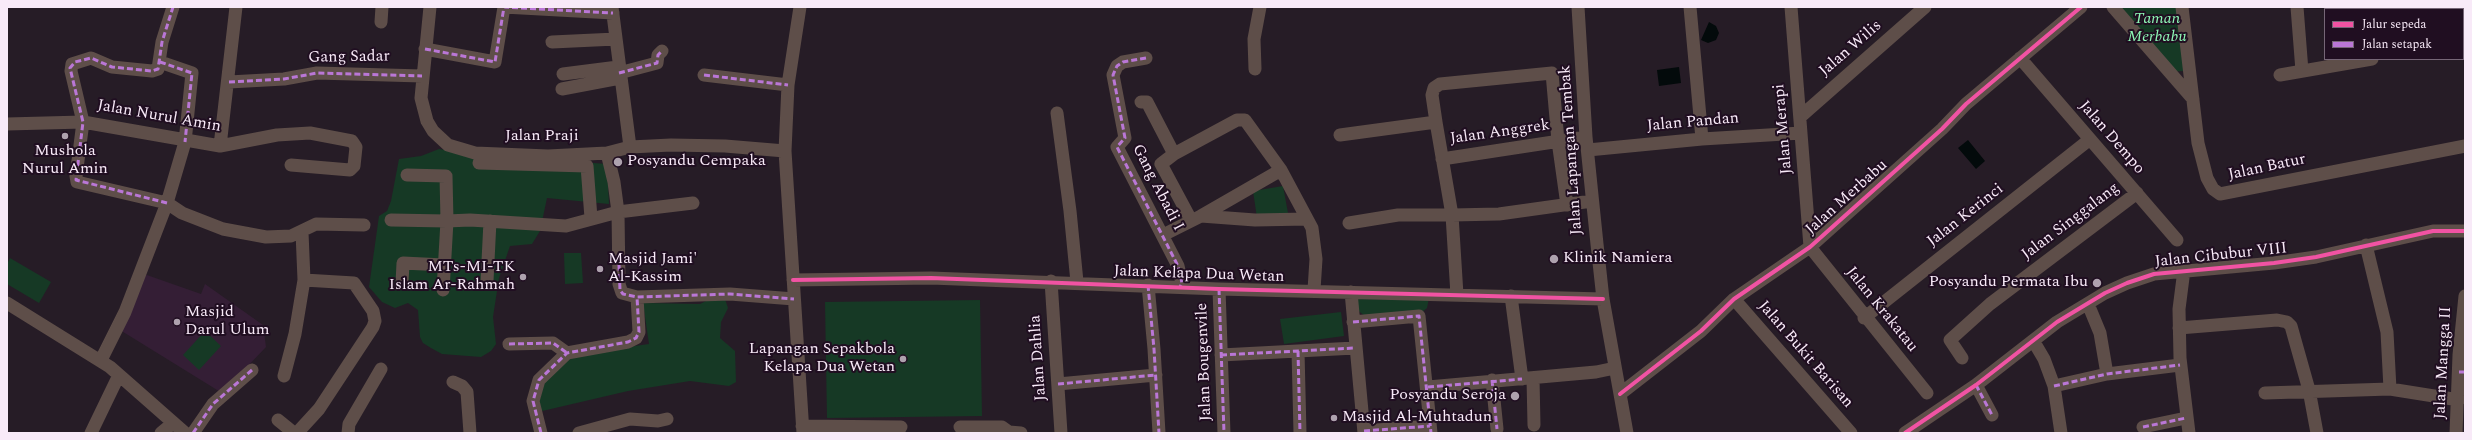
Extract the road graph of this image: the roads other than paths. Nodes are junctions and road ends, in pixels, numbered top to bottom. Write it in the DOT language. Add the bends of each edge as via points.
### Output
graph roads {
  1 [pos="173,7"];
  2 [pos="236,7"];
  3 [pos="382,7"];
  4 [pos="430,7"];
  5 [pos="800,7"];
  6 [pos="1260,7"];
  7 [pos="1578,7"];
  8 [pos="1690,7"];
  9 [pos="1790,7"];
  10 [pos="1925,7"];
  11 [pos="2081,7"];
  12 [pos="2113,7"];
  13 [pos="2182,7"];
  14 [pos="2298,7"];
  15 [pos="612,10"];
  16 [pos="381,22"];
  17 [pos="616,39"];
  18 [pos="552,42"];
  19 [pos="425,49"];
  20 [pos="662,51"];
  21 [pos="1146,58"];
  22 [pos="2020,58"];
  23 [pos="2366,60"];
  24 [pos="160,62"];
  25 [pos="1255,69"];
  26 [pos="2302,71"];
  27 [pos="619,72"];
  28 [pos="563,74"];
  29 [pos="704,75"];
  30 [pos="2280,75"];
  31 [pos="422,76"];
  32 [pos="228,82"];
  33 [pos="788,84"];
  34 [pos="562,89"];
  35 [pos="2193,99"];
  36 [pos="1141,102"];
  37 [pos="1057,113"];
  38 [pos="1800,117"];
  39 [pos="83,122"];
  40 [pos="1436,122"];
  41 [pos="7,124"];
  42 [pos="1802,133"];
  43 [pos="1340,135"];
  44 [pos="1702,139"];
  45 [pos="2089,140"];
  46 [pos="1558,141"];
  47 [pos="185,142"];
  48 [pos="1587,143"];
  49 [pos="220,146"];
  50 [pos="2465,146"];
  51 [pos="630,147"];
  52 [pos="785,151"];
  53 [pos="607,153"];
  54 [pos="1174,154"];
  55 [pos="1442,158"];
  56 [pos="480,164"];
  57 [pos="291,165"];
  58 [pos="1281,170"];
  59 [pos="407,175"];
  60 [pos="2137,193"];
  61 [pos="1592,201"];
  62 [pos="167,203"];
  63 [pos="694,203"];
  64 [pos="1567,205"];
  65 [pos="618,212"];
  66 [pos="1452,214"];
  67 [pos="591,218"];
  68 [pos="1196,218"];
  69 [pos="1307,219"];
  70 [pos="391,220"];
  71 [pos="447,221"];
  72 [pos="490,221"];
  73 [pos="1349,223"];
  74 [pos="364,225"];
  75 [pos="2465,231"];
  76 [pos="302,232"];
  77 [pos="1163,235"];
  78 [pos="2177,240"];
  79 [pos="2366,245"];
  80 [pos="1810,248"];
  81 [pos="444,265"];
  82 [pos="2184,270"];
  83 [pos="304,280"];
  84 [pos="793,280"];
  85 [pos="487,281"];
  86 [pos="1050,281"];
  87 [pos="1077,282"];
  88 [pos="402,283"];
  89 [pos="1148,285"];
  90 [pos="1180,287"];
  91 [pos="1219,289"];
  92 [pos="443,290"];
  93 [pos="1314,290"];
  94 [pos="1351,292"];
  95 [pos="1457,295"];
  96 [pos="1511,296"];
  97 [pos="2465,296"];
  98 [pos="637,297"];
  99 [pos="794,298"];
  100 [pos="1603,298"];
  101 [pos="1734,299"];
  102 [pos="7,303"];
  103 [pos="2088,304"];
  104 [pos="1864,318"];
  105 [pos="1354,322"];
  106 [pos="2179,328"];
  107 [pos="2034,342"];
  108 [pos="509,344"];
  109 [pos="1355,348"];
  110 [pos="1298,351"];
  111 [pos="567,353"];
  112 [pos="1220,355"];
  113 [pos="1962,358"];
  114 [pos="101,360"];
  115 [pos="2180,365"];
  116 [pos="1615,368"];
  117 [pos="381,369"];
  118 [pos="252,370"];
  119 [pos="2462,372"];
  120 [pos="2107,374"];
  121 [pos="119,375"];
  122 [pos="1156,375"];
  123 [pos="284,376"];
  124 [pos="1528,378"];
  125 [pos="1492,380"];
  126 [pos="453,382"];
  127 [pos="1058,384"];
  128 [pos="1976,385"];
  129 [pos="2054,386"];
  130 [pos="1428,387"];
  131 [pos="2309,390"];
  132 [pos="2390,390"];
  133 [pos="1927,393"];
  134 [pos="2265,393"];
  135 [pos="1620,394"];
  136 [pos="2459,400"];
  137 [pos="1992,415"];
  138 [pos="2186,418"];
  139 [pos="667,419"];
  140 [pos="278,420"];
  141 [pos="173,424"];
  142 [pos="1534,425"];
  143 [pos="901,427"];
  144 [pos="960,427"];
  145 [pos="2143,427"];
  146 [pos="1430,429"];
  147 [pos="1497,429"];
  148 [pos="802,430"];
  149 [pos="1364,432"];
  150 [pos="91,433"];
  151 [pos="161,433"];
  152 [pos="185,433"];
  153 [pos="193,433"];
  154 [pos="294,433"];
  155 [pos="297,433"];
  156 [pos="348,433"];
  157 [pos="470,433"];
  158 [pos="540,433"];
  159 [pos="579,433"];
  160 [pos="1021,433"];
  161 [pos="1061,433"];
  162 [pos="1159,433"];
  163 [pos="1224,433"];
  164 [pos="1300,433"];
  165 [pos="1627,433"];
  166 [pos="1851,433"];
  167 [pos="1905,433"];
  168 [pos="2060,433"];
  169 [pos="2189,433"];
  170 [pos="2317,433"];
  171 [pos="2456,433"];
  1 -- 24 [label="street" via="162,42"];
  2 -- 32 [label="street"];
  3 -- 16 [label="street"];
  4 -- 19 [label="street, Jalan Praji"];
  5 -- 33 [label="street"];
  6 -- 25 [label="street" via="1254,39"];
  7 -- 48 [label="street, Jalan Lapangan Tembak"];
  8 -- 44 [label="street"];
  9 -- 38 [label="street, Jalan Merapi"];
  10 -- 38 [label="street, Jalan Wilis"];
  11 -- 22 [label="street, Jalan Merbabu"];
  12 -- 35 [label="street"];
  13 -- 35 [label="street, Jalan Batur"];
  14 -- 26 [label="street"];
  15 -- 17 [label="street"];
  15 -- 19 [label="street" via="504,8 495,62"];
  17 -- 18 [label="street"];
  17 -- 27 [label="street"];
  19 -- 31 [label="street, Jalan Praji"];
  20 -- 27 [label="street" via="655,64"];
  21 -- 77 [label="street, Gang Abadi I" via="1123,62 1117,66 1113,75 1125,138 1117,147"];
  22 -- 45 [label="street, Jalan Dempo"];
  22 -- 80 [label="street, Jalan Merbabu" via="1966,104 1942,129"];
  23 -- 26 [label="street"];
  24 -- 39 [label="street" via="158,69 152,71 112,67 91,58 73,63 71,71"];
  24 -- 47 [label="street" via="192,73"];
  26 -- 30 [label="street"];
  27 -- 28 [label="street"];
  27 -- 34 [label="street"];
  27 -- 51 [label="street"];
  29 -- 33 [label="street"];
  31 -- 32 [label="street, Gang Sadar" via="317,73 284,79"];
  31 -- 53 [label="street, Jalan Praji" via="423,109 433,132 448,145 475,153 548,156"];
  32 -- 49 [label="street"];
  33 -- 52 [label="street"];
  35 -- 50 [label="street, Jalan Batur" via="2198,143 2207,178 2213,189 2220,194"];
  36 -- 54 [label="street" via="1147,102"];
  37 -- 87 [label="street"];
  38 -- 42 [label="street, Jalan Merapi"];
  39 -- 41 [label="street, Jalan Nurul Amin"];
  39 -- 47 [label="street, Jalan Nurul Amin"];
  39 -- 62 [label="street" via="76,176 78,182"];
  40 -- 43 [label="street, Jalan Anggrek"];
  40 -- 46 [label="street, Jalan Anggrek" via="1432,95 1434,88 1440,84 1552,73"];
  40 -- 55 [label="street, Jalan Anggrek"];
  42 -- 44 [label="street, Jalan Pandan"];
  42 -- 80 [label="street, Jalan Merapi"];
  44 -- 48 [label="street, Jalan Pandan"];
  45 -- 60 [label="street, Jalan Dempo"];
  45 -- 104 [label="street, Jalan Kerinci"];
  46 -- 48 [label="street, Jalan Anggrek"];
  46 -- 55 [label="street, Jalan Anggrek"];
  46 -- 64 [label="street"];
  47 -- 49 [label="street, Jalan Nurul Amin"];
  47 -- 62 [label="street"];
  48 -- 61 [label="street, Jalan Lapangan Tembak"];
  49 -- 57 [label="street, Jalan Nurul Amin" via="310,133 352,141 356,147 354,166 350,170"];
  51 -- 52 [label="street, Jalan Praji" via="695,145"];
  51 -- 53 [label="street, Jalan Praji"];
  52 -- 84 [label="street"];
  53 -- 65 [label="street"];
  54 -- 58 [label="street" via="1236,120 1247,122"];
  54 -- 68 [label="street" via="1163,161 1162,166"];
  55 -- 66 [label="street, Jalan Anggrek"];
  56 -- 67 [label="street" via="587,166"];
  58 -- 68 [label="street"];
  58 -- 69 [label="street"];
  59 -- 71 [label="street" via="446,176"];
  60 -- 78 [label="street, Jalan Dempo"];
  60 -- 113 [label="street, Jalan Singgalang" via="1990,304 1950,340"];
  61 -- 64 [label="street"];
  61 -- 100 [label="street, Jalan Lapangan Tembak"];
  62 -- 76 [label="street" via="182,213 223,229 266,238 291,236"];
  62 -- 114 [label="street" via="125,312"];
  63 -- 65 [label="street"];
  64 -- 66 [label="street" via="1486,215"];
  65 -- 67 [label="street"];
  65 -- 98 [label="street" via="619,288 623,294"];
  66 -- 73 [label="street" via="1398,215"];
  66 -- 95 [label="street, Jalan Anggrek"];
  67 -- 72 [label="street" via="566,226"];
  68 -- 69 [label="street"];
  68 -- 77 [label="street"];
  69 -- 93 [label="street" via="1315,238"];
  70 -- 71 [label="street"];
  71 -- 72 [label="street"];
  71 -- 81 [label="street"];
  72 -- 85 [label="street"];
  74 -- 76 [label="street" via="316,224"];
  75 -- 79 [label="street, Jalan Cibubur VIII" via="2433,231"];
  76 -- 83 [label="street"];
  77 -- 90 [label="street, Gang Abadi I" via="1178,266 1182,283"];
  79 -- 82 [label="street, Jalan Cibubur VIII" via="2316,257 2274,263"];
  79 -- 132 [label="street" via="2387,332"];
  80 -- 101 [label="street, Jalan Merbabu"];
  80 -- 104 [label="street, Jalan Krakatau"];
  81 -- 88 [label="street" via="403,263"];
  81 -- 92 [label="street"];
  82 -- 103 [label="street, Jalan Cibubur VIII" via="2154,274 2127,283"];
  82 -- 106 [label="street"];
  83 -- 123 [label="street"];
  83 -- 155 [label="street" via="354,283 373,311 374,327 319,409"];
  84 -- 86 [label="street, Jalan Kelapa Dua Wetan" via="930,278"];
  84 -- 99 [label="street"];
  86 -- 87 [label="street, Jalan Kelapa Dua Wetan"];
  86 -- 127 [label="street, Jalan Dahlia"];
  87 -- 89 [label="street, Jalan Kelapa Dua Wetan"];
  89 -- 90 [label="street, Jalan Kelapa Dua Wetan"];
  89 -- 122 [label="street"];
  90 -- 91 [label="street, Jalan Kelapa Dua Wetan"];
  91 -- 93 [label="street, Jalan Kelapa Dua Wetan"];
  91 -- 112 [label="street, Jalan Bougenvile"];
  93 -- 94 [label="street, Jalan Kelapa Dua Wetan"];
  94 -- 95 [label="street, Jalan Kelapa Dua Wetan"];
  94 -- 105 [label="street"];
  95 -- 96 [label="street, Jalan Kelapa Dua Wetan"];
  96 -- 100 [label="street, Jalan Kelapa Dua Wetan"];
  96 -- 124 [label="street"];
  97 -- 119 [label="street, Jalan Mangga II"];
  98 -- 99 [label="street" via="730,294"];
  98 -- 111 [label="street" via="639,332 636,338 628,342"];
  99 -- 148 [label="street"];
  100 -- 116 [label="street, Jalan Lapangan Tembak"];
  101 -- 135 [label="street, Jalan Merbabu" via="1701,330"];
  101 -- 166 [label="street, Jalan Bukit Barisan"];
  102 -- 114 [label="street"];
  103 -- 107 [label="street, Jalan Cibubur VIII" via="2058,322"];
  103 -- 120 [label="street" via="2100,333"];
  104 -- 133 [label="street, Jalan Krakatau"];
  105 -- 109 [label="street"];
  105 -- 130 [label="street" via="1419,316"];
  106 -- 115 [label="street"];
  106 -- 131 [label="street" via="2277,320 2287,322 2291,326"];
  107 -- 128 [label="street, Jalan Cibubur VIII"];
  107 -- 129 [label="street" via="2044,359"];
  108 -- 111 [label="street" via="553,343"];
  109 -- 110 [label="street"];
  109 -- 149 [label="street"];
  110 -- 112 [label="street"];
  110 -- 164 [label="street"];
  111 -- 158 [label="street" via="539,380 535,389 533,401"];
  112 -- 163 [label="street, Jalan Bougenvile"];
  114 -- 121 [label="street"];
  115 -- 120 [label="street"];
  115 -- 138 [label="street"];
  116 -- 124 [label="street"];
  116 -- 135 [label="street, Jalan Lapangan Tembak"];
  117 -- 156 [label="street" via="349,424"];
  118 -- 153 [label="street" via="213,404"];
  119 -- 136 [label="street, Jalan Mangga II"];
  120 -- 129 [label="street"];
  121 -- 141 [label="street"];
  121 -- 150 [label="street"];
  122 -- 127 [label="street"];
  122 -- 162 [label="street"];
  124 -- 125 [label="street"];
  124 -- 142 [label="street"];
  125 -- 130 [label="street"];
  125 -- 147 [label="street"];
  126 -- 157 [label="street" via="467,392"];
  127 -- 161 [label="street, Jalan Dahlia"];
  128 -- 137 [label="street"];
  128 -- 167 [label="street, Jalan Cibubur VIII"];
  129 -- 168 [label="street"];
  130 -- 146 [label="street"];
  131 -- 132 [label="street"];
  131 -- 134 [label="street"];
  131 -- 170 [label="street"];
  132 -- 136 [label="street"];
  135 -- 165 [label="street, Jalan Lapangan Tembak"];
  136 -- 171 [label="street, Jalan Mangga II"];
  138 -- 145 [label="street"];
  138 -- 169 [label="street"];
  139 -- 159 [label="street" via="658,422 630,420"];
  140 -- 154 [label="street"];
  141 -- 151 [label="street"];
  141 -- 152 [label="street"];
  143 -- 148 [label="street"];
  144 -- 160 [label="street" via="1002,427 1009,432"];
  146 -- 149 [label="street"];
}
